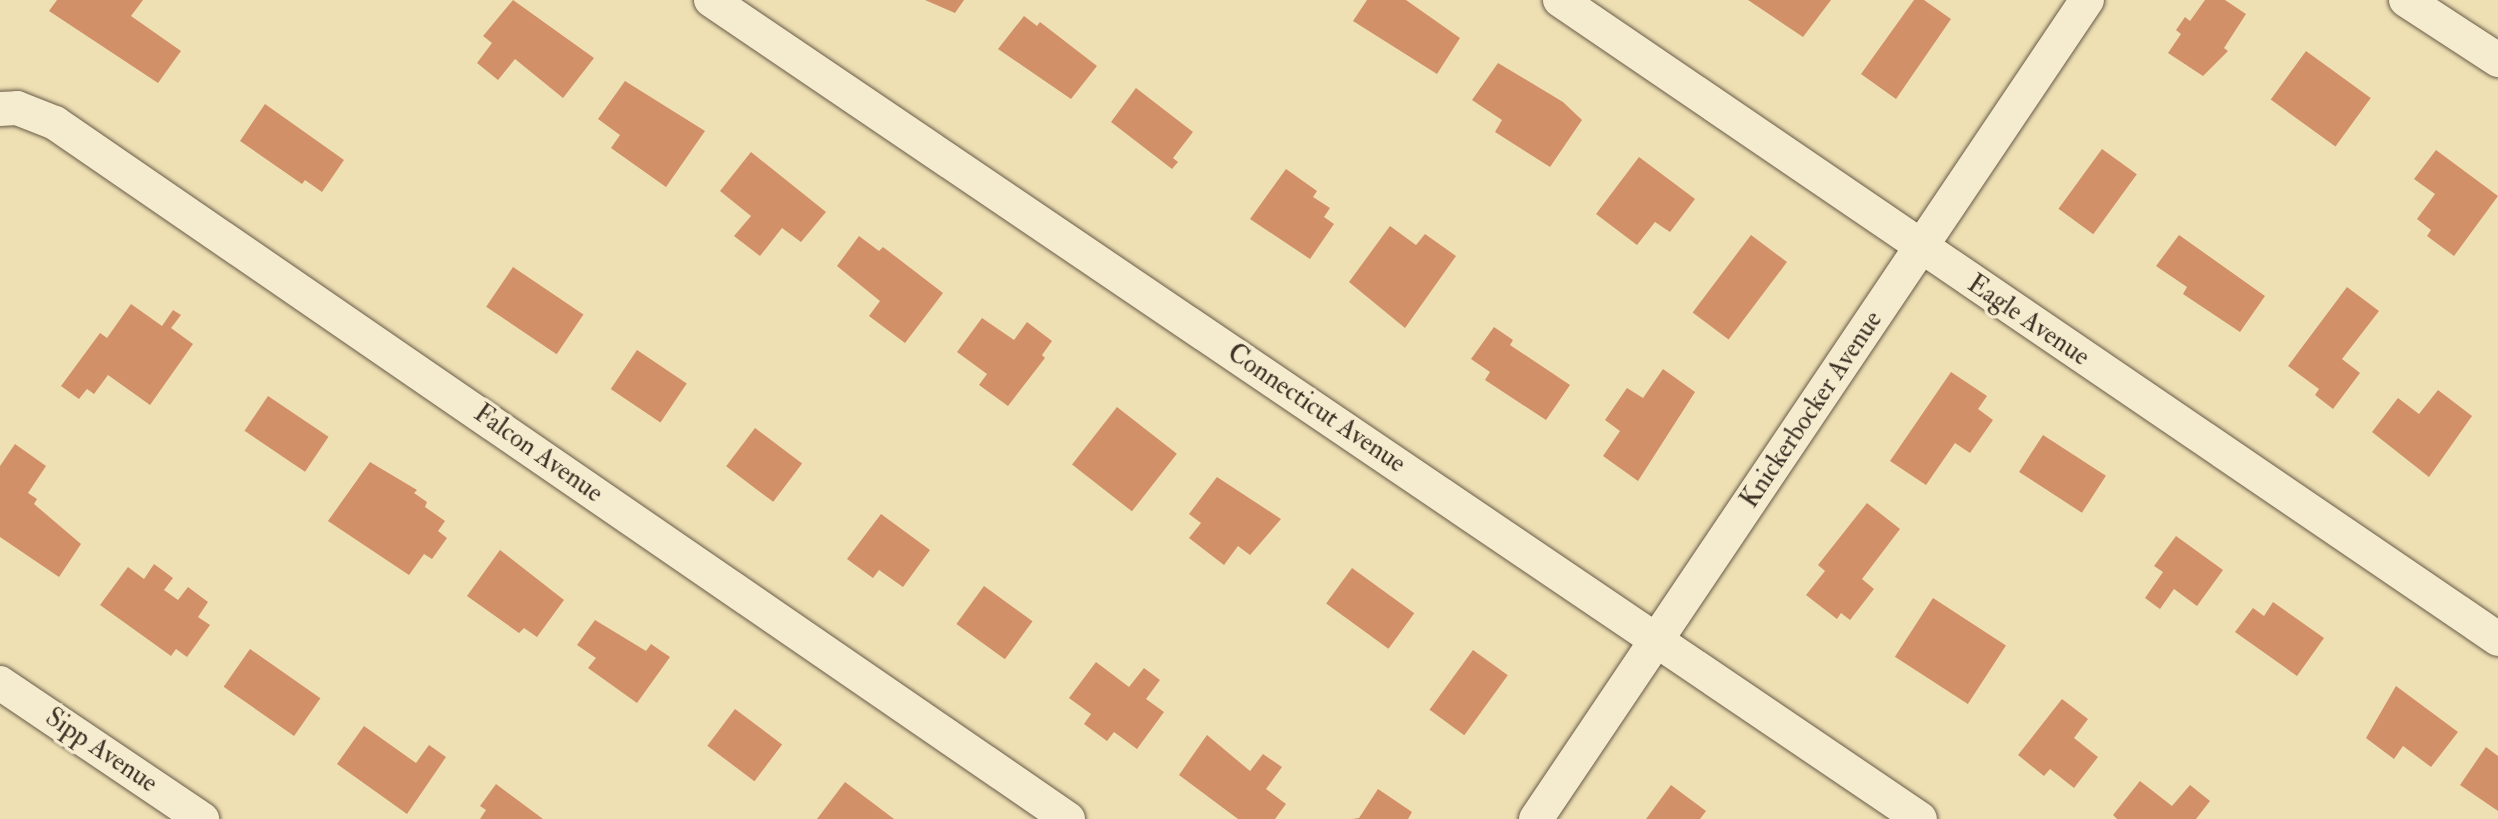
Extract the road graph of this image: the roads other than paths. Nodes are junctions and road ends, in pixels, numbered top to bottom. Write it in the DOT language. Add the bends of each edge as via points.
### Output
graph roads {
  1 [pos="711,0"];
  2 [pos="1560,0"];
  3 [pos="2087,0"];
  4 [pos="2406,0"];
  5 [pos="2498,60"];
  6 [pos="0,109"];
  7 [pos="1920,249"];
  8 [pos="2498,639"];
  9 [pos="1657,640"];
  10 [pos="0,683"];
  11 [pos="202,819"];
  12 [pos="1068,819"];
  13 [pos="1536,819"];
  14 [pos="1920,819"];
  1 -- 9 [label="street, Connecticut Avenue"];
  2 -- 7 [label="street, Eagle Avenue"];
  3 -- 7 [label="street, Knickerbocker Avenue"];
  4 -- 5 [label="street"];
  6 -- 12 [label="street, Falcon Avenue" via="17,108 55,123"];
  7 -- 8 [label="street, Eagle Avenue"];
  7 -- 9 [label="street, Knickerbocker Avenue"];
  9 -- 13 [label="street, Knickerbocker Avenue"];
  9 -- 14 [label="street, Connecticut Avenue"];
  10 -- 11 [label="street, Sipp Avenue"];
}
